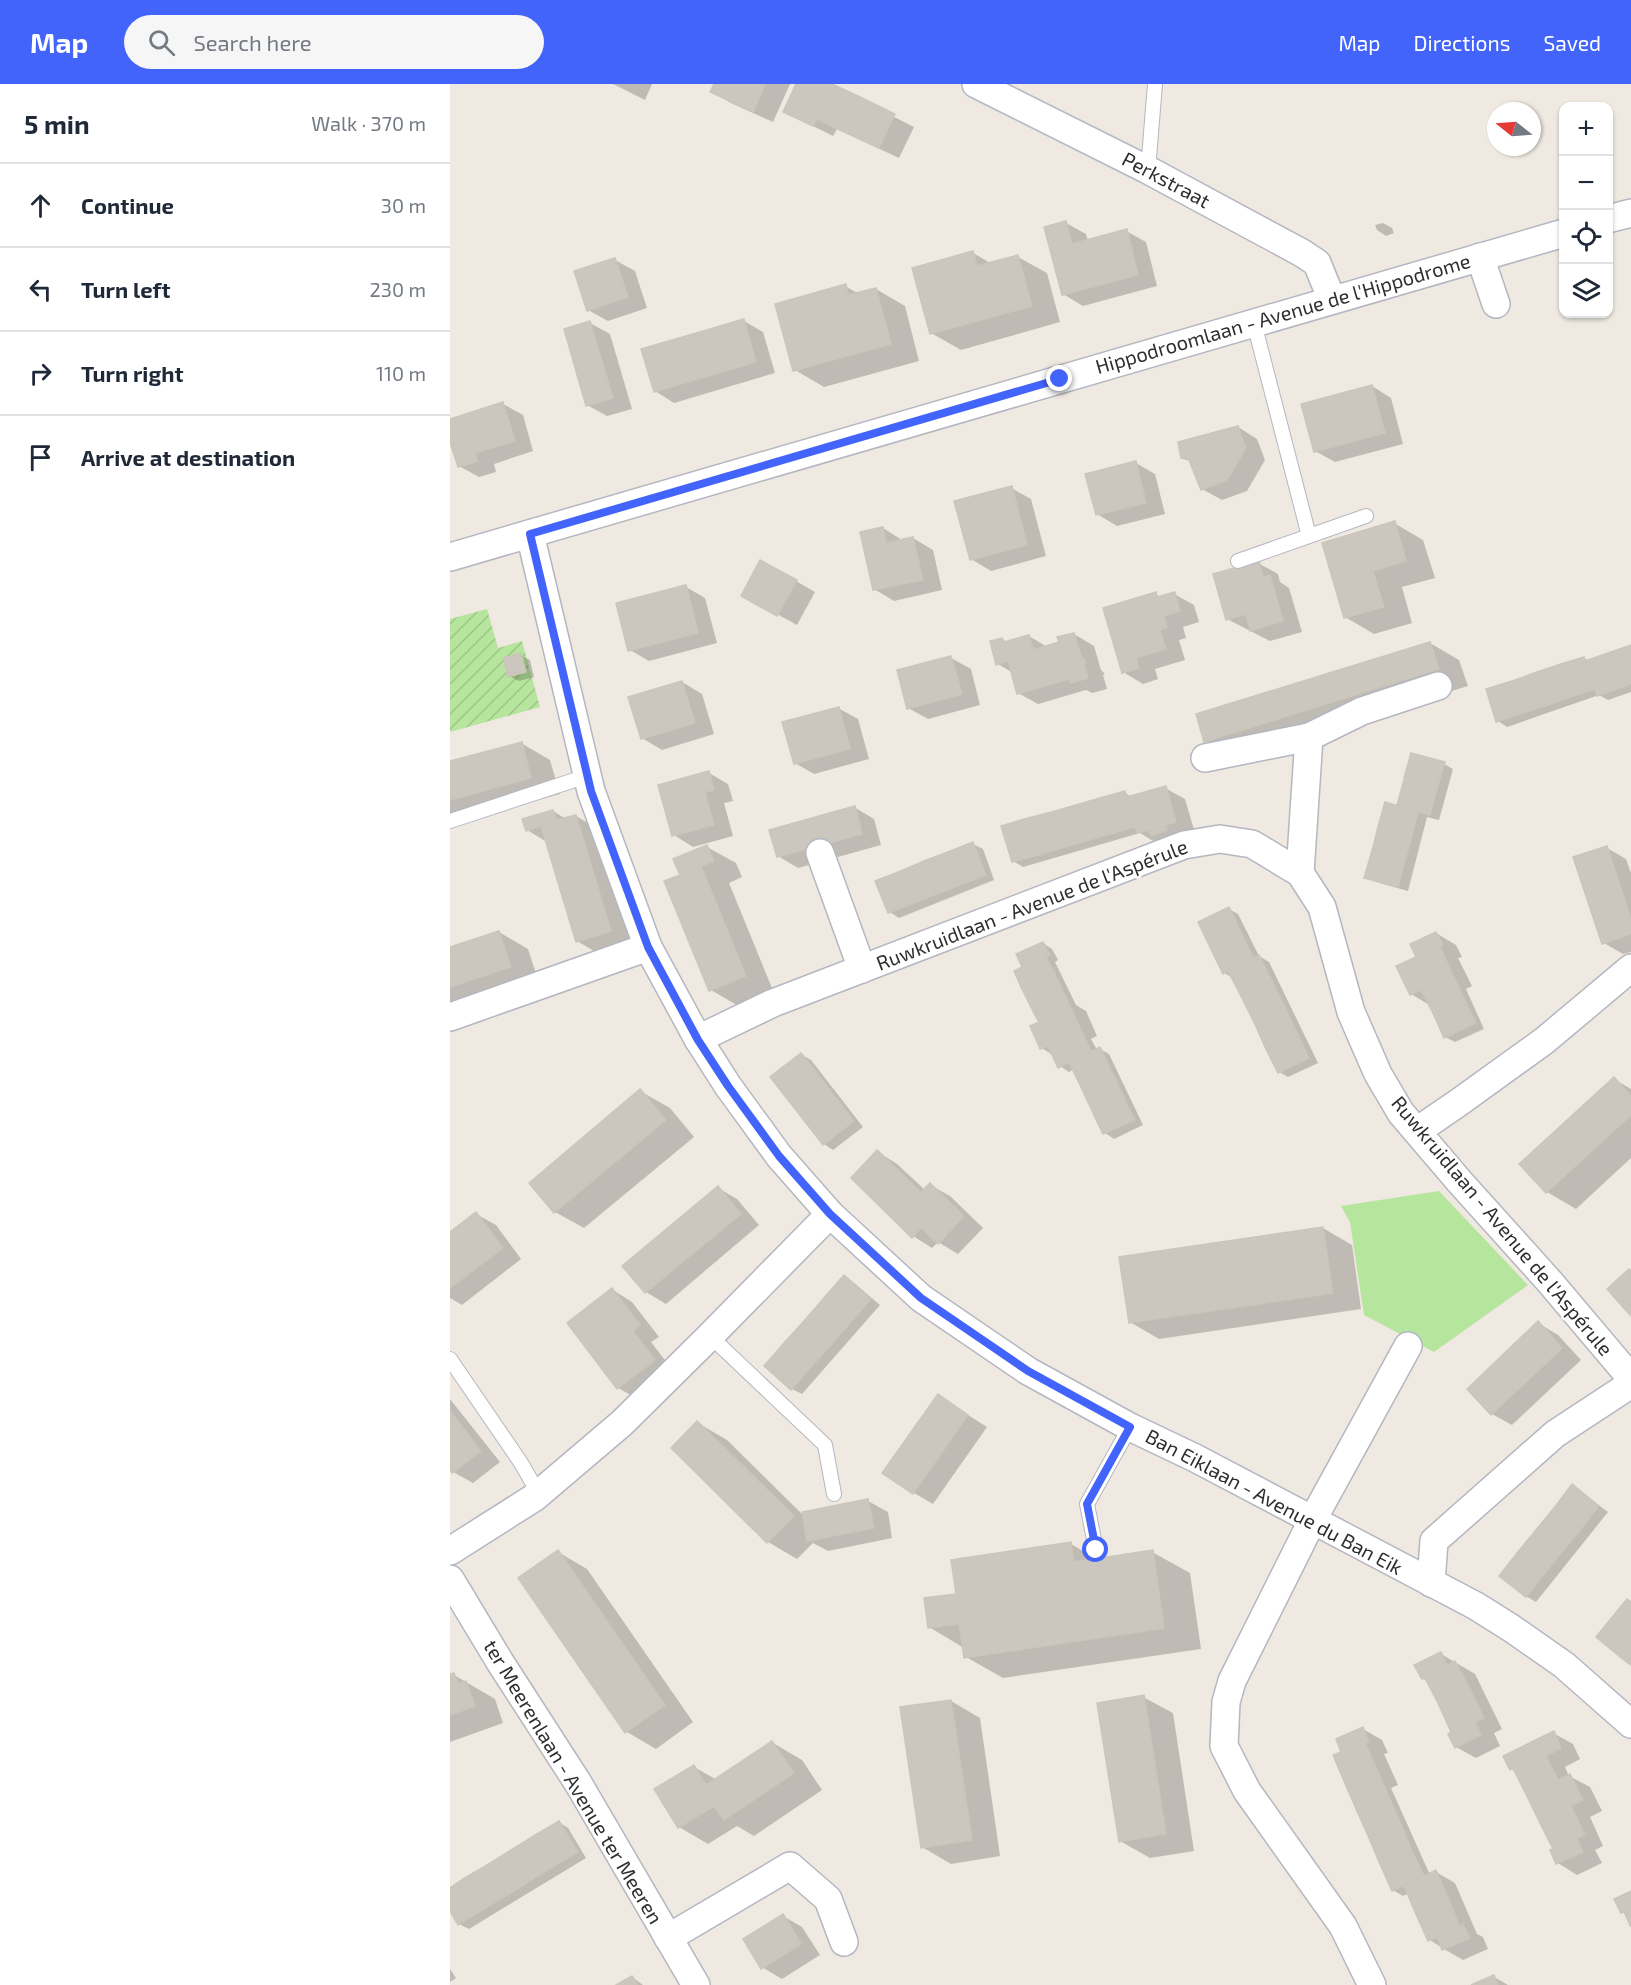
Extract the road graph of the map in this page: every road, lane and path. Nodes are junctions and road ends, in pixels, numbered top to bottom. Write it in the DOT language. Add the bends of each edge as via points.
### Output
graph roads {
  1 [pos="976,84"];
  2 [pos="1155,84"];
  3 [pos="1148,170"];
  4 [pos="1631,213"];
  5 [pos="1613,218"];
  6 [pos="1559,233"];
  7 [pos="1480,257"];
  8 [pos="1332,300"];
  9 [pos="1496,304"];
  10 [pos="1254,323"];
  11 [pos="1366,516"];
  12 [pos="530,534"];
  13 [pos="1309,536"];
  14 [pos="450,557"];
  15 [pos="1238,561"];
  16 [pos="1438,686"];
  17 [pos="1309,737"];
  18 [pos="1205,758"];
  19 [pos="587,776"];
  20 [pos="450,821"];
  21 [pos="820,853"];
  22 [pos="1300,873"];
  23 [pos="648,947"];
  24 [pos="1631,968"];
  25 [pos="862,969"];
  26 [pos="450,1017"];
  27 [pos="698,1040"];
  28 [pos="1417,1131"];
  29 [pos="830,1214"];
  30 [pos="710,1336"];
  31 [pos="1408,1346"];
  32 [pos="450,1359"];
  33 [pos="1631,1378"];
  34 [pos="1631,1384"];
  35 [pos="1130,1427"];
  36 [pos="539,1494"];
  37 [pos="834,1494"];
  38 [pos="1312,1521"];
  39 [pos="1096,1550"];
  40 [pos="450,1551"];
  41 [pos="450,1579"];
  42 [pos="1431,1583"];
  43 [pos="1631,1724"];
  44 [pos="668,1938"];
  45 [pos="844,1942"];
  46 [pos="696,1985"];
  47 [pos="1372,1985"];
  1 -- 3 [label="street, Perkstraat"];
  2 -- 3 [label="lane"];
  3 -- 8 [label="street, Perkstraat" via="1317,263"];
  4 -- 5 [label="street"];
  6 -- 7 [label="street, Hippodroomlaan - Avenue de l'Hippodrome"];
  7 -- 8 [label="street, Hippodroomlaan - Avenue de l'Hippodrome"];
  7 -- 9 [label="street"];
  8 -- 10 [label="street, Hippodroomlaan - Avenue de l'Hippodrome"];
  10 -- 12 [label="street, Hippodroomlaan - Avenue de l'Hippodrome"];
  10 -- 13 [label="lane"];
  11 -- 13 [label="lane"];
  12 -- 14 [label="street, Hippodroomlaan - Avenue de l'Hippodrome"];
  12 -- 19 [label="street, Ban Eiklaan - Avenue du Ban Eik"];
  13 -- 15 [label="lane"];
  16 -- 17 [label="street" via="1362,711"];
  17 -- 18 [label="street"];
  17 -- 22 [label="street"];
  19 -- 20 [label="lane"];
  19 -- 23 [label="street, Ban Eiklaan - Avenue du Ban Eik"];
  21 -- 25 [label="street"];
  22 -- 25 [label="street, Ruwkruidlaan - Avenue de l'Aspérule" via="1252,844 1220,839 1184,845"];
  22 -- 28 [label="street, Ruwkruidlaan - Avenue de l'Aspérule" via="1322,907 1352,1012 1378,1074 1401,1113"];
  23 -- 26 [label="street"];
  23 -- 27 [label="street, Ban Eiklaan - Avenue du Ban Eik"];
  24 -- 28 [label="street" via="1544,1041"];
  25 -- 27 [label="street, Ruwkruidlaan - Avenue de l'Aspérule" via="773,1003"];
  27 -- 29 [label="street, Ban Eiklaan - Avenue du Ban Eik" via="779,1156"];
  28 -- 33 [label="street, Ruwkruidlaan - Avenue de l'Aspérule"];
  29 -- 30 [label="street"];
  29 -- 35 [label="street, Ban Eiklaan - Avenue du Ban Eik" via="921,1298 1028,1371"];
  30 -- 36 [label="street" via="622,1423"];
  30 -- 37 [label="lane" via="825,1445"];
  31 -- 38 [label="street"];
  32 -- 36 [label="lane"];
  34 -- 42 [label="street" via="1556,1434 1434,1541"];
  35 -- 38 [label="street, Ban Eiklaan - Avenue du Ban Eik"];
  35 -- 39 [label="lane" via="1087,1504"];
  36 -- 40 [label="street"];
  38 -- 42 [label="street, Ban Eiklaan - Avenue du Ban Eik"];
  38 -- 47 [label="street" via="1232,1681 1226,1702 1224,1746 1246,1791 1343,1926"];
  41 -- 44 [label="street, ter Meerenlaan - Avenue ter Meeren" via="578,1782"];
  42 -- 43 [label="street, Ban Eiklaan - Avenue du Ban Eik" via="1476,1606 1555,1659"];
  44 -- 45 [label="street" via="790,1866 828,1899"];
  44 -- 46 [label="street, ter Meerenlaan - Avenue ter Meeren"];
}
